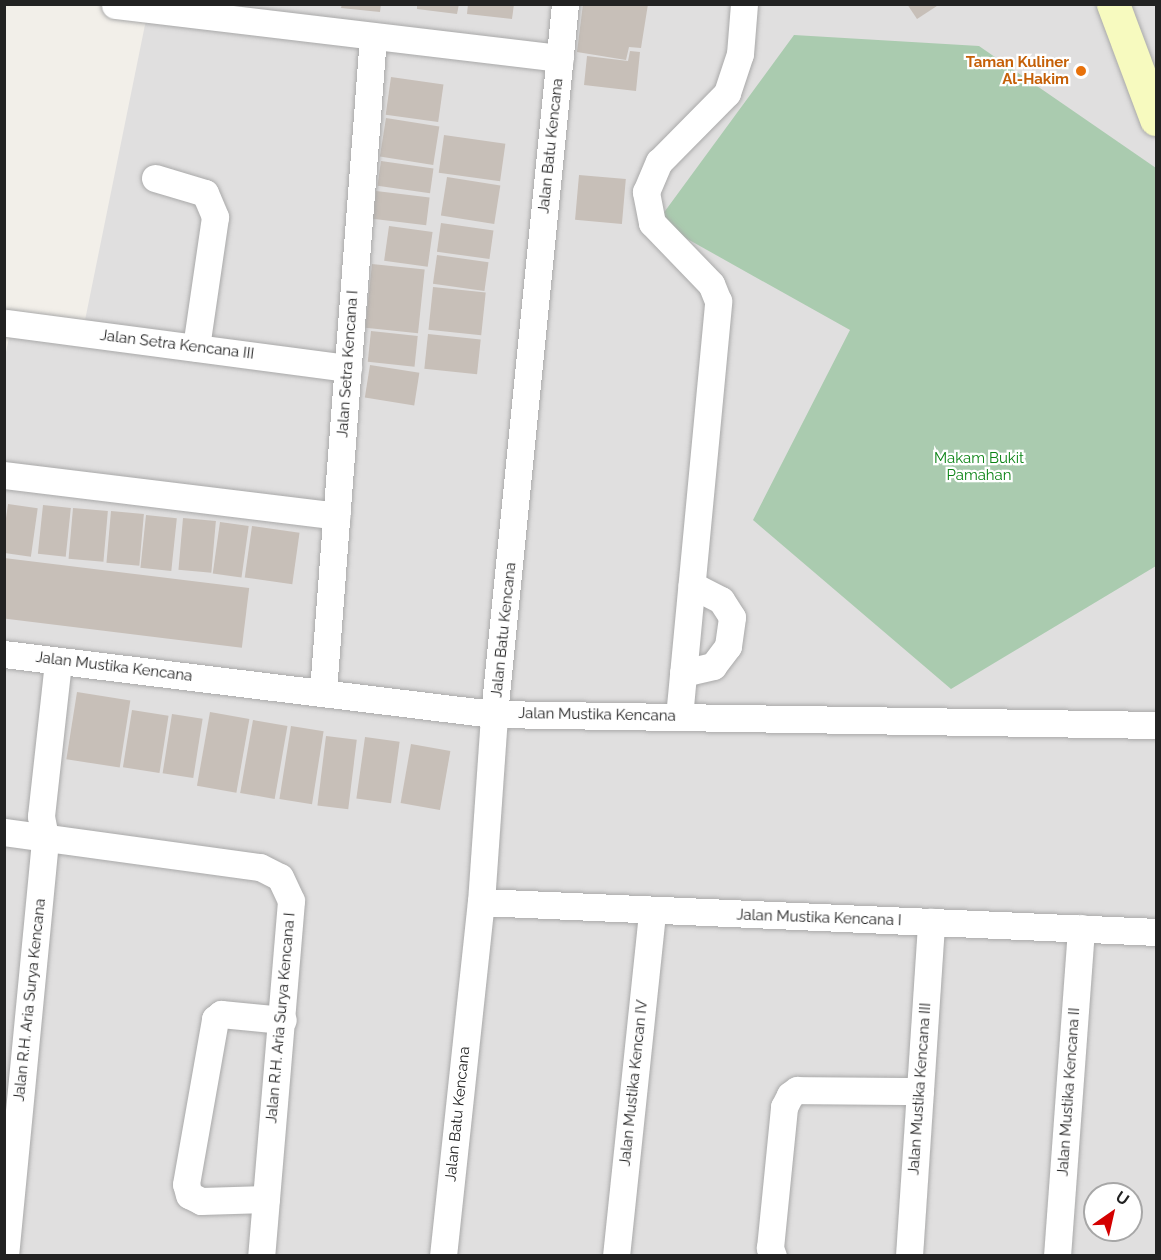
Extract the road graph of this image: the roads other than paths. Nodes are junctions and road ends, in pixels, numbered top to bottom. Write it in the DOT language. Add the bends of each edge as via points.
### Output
graph roads {
  1 [pos="565,4"];
  2 [pos="744,4"];
  3 [pos="1113,4"];
  4 [pos="115,5"];
  5 [pos="373,38"];
  6 [pos="560,58"];
  7 [pos="1156,119"];
  8 [pos="155,178"];
  9 [pos="6,323"];
  10 [pos="196,348"];
  11 [pos="348,368"];
  12 [pos="4,475"];
  13 [pos="336,516"];
  14 [pos="692,585"];
  15 [pos="4,654"];
  16 [pos="58,661"];
  17 [pos="683,673"];
  18 [pos="323,691"];
  19 [pos="494,714"];
  20 [pos="679,717"];
  21 [pos="1156,725"];
  22 [pos="30,830"];
  23 [pos="481,902"];
  24 [pos="652,911"];
  25 [pos="931,922"];
  26 [pos="1081,928"];
  27 [pos="1156,932"];
  28 [pos="283,1020"];
  29 [pos="4,1081"];
  30 [pos="920,1090"];
  31 [pos="266,1199"];
  32 [pos="5,1256"];
  33 [pos="261,1256"];
  34 [pos="443,1256"];
  35 [pos="616,1256"];
  36 [pos="773,1256"];
  37 [pos="909,1256"];
  38 [pos="1057,1256"];
  1 -- 6 [label="street, Jalan Batu Kencana"];
  2 -- 14 [label="street" via="740,54 727,93 659,162 646,192 652,223 711,284 718,301"];
  3 -- 7 [label="street"];
  4 -- 5 [label="street"];
  5 -- 6 [label="street"];
  5 -- 11 [label="street, Jalan Setra Kencana I"];
  6 -- 19 [label="street, Jalan Batu Kencana"];
  8 -- 10 [label="street" via="205,193 215,217"];
  9 -- 10 [label="street, Jalan Setra Kencana III"];
  10 -- 11 [label="street, Jalan Setra Kencana III"];
  11 -- 13 [label="street, Jalan Setra Kencana I"];
  12 -- 13 [label="street"];
  13 -- 18 [label="street, Jalan Setra Kencana I"];
  14 -- 17 [label="street"];
  14 -- 17 [label="street" via="721,600 732,617 728,646 713,666"];
  15 -- 16 [label="street, Jalan Mustika Kencana"];
  16 -- 18 [label="street, Jalan Mustika Kencana"];
  16 -- 22 [label="street, Jalan R.H. Aria Surya Kencana"];
  17 -- 20 [label="street"];
  18 -- 19 [label="street, Jalan Mustika Kencana"];
  19 -- 20 [label="street, Jalan Mustika Kencana"];
  19 -- 23 [label="street, Jalan Batu Kencana"];
  20 -- 21 [label="street, Jalan Mustika Kencana"];
  22 -- 28 [label="street, Jalan R.H. Aria Surya Kencana I" via="260,867 280,877 291,901"];
  22 -- 29 [label="street, Jalan R.H. Aria Surya Kencana"];
  22 -- 32 [label="street, Jalan R.H. Aria Surya Kencana"];
  23 -- 24 [label="street, Jalan Mustika Kencana I"];
  23 -- 34 [label="street, Jalan Batu Kencana"];
  24 -- 25 [label="street, Jalan Mustika Kencana I"];
  24 -- 35 [label="street, Jalan Mustika Kencan IV"];
  25 -- 26 [label="street, Jalan Mustika Kencana I"];
  25 -- 30 [label="street, Jalan Mustika Kencana III"];
  26 -- 27 [label="street, Jalan Mustika Kencana I"];
  26 -- 38 [label="street, Jalan Mustika Kencana II"];
  28 -- 31 [label="street, Jalan R.H. Aria Surya Kencana I"];
  28 -- 31 [label="street" via="221,1014 210,1027 186,1184 189,1195 201,1201"];
  30 -- 36 [label="street" via="797,1090 790,1095 784,1107 771,1236"];
  30 -- 37 [label="street, Jalan Mustika Kencana III"];
  31 -- 33 [label="street, Jalan R.H. Aria Surya Kencana I"];
}
